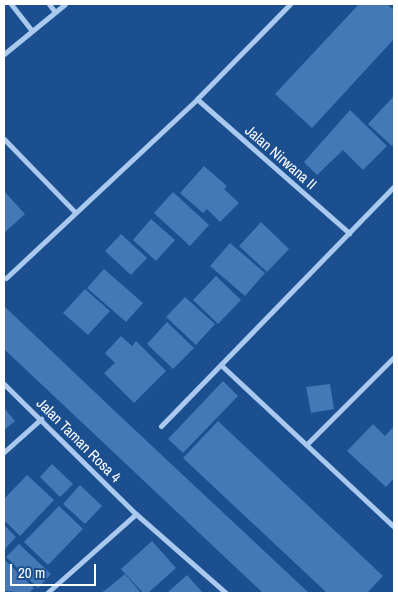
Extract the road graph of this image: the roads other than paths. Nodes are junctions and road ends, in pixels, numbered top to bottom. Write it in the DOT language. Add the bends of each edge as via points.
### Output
graph roads {
  1 [pos="10,4"];
  2 [pos="49,4"];
  3 [pos="65,4"];
  4 [pos="290,4"];
  5 [pos="55,12"];
  6 [pos="32,31"];
  7 [pos="4,54"];
  8 [pos="198,99"];
  9 [pos="4,139"];
  10 [pos="394,186"];
  11 [pos="75,212"];
  12 [pos="349,233"];
  13 [pos="6,278"];
  14 [pos="394,357"];
  15 [pos="221,365"];
  16 [pos="4,384"];
  17 [pos="41,419"];
  18 [pos="161,426"];
  19 [pos="307,444"];
  20 [pos="4,452"];
  21 [pos="136,514"];
  22 [pos="394,527"];
  23 [pos="47,593"];
  24 [pos="226,593"];
  1 -- 6 [label="street"];
  2 -- 5 [label="street"];
  3 -- 5 [label="street"];
  4 -- 8 [label="street"];
  5 -- 6 [label="street"];
  6 -- 7 [label="street"];
  8 -- 11 [label="street"];
  8 -- 12 [label="street, Jalan Nirwana II"];
  9 -- 11 [label="street"];
  10 -- 12 [label="street"];
  11 -- 13 [label="street"];
  12 -- 15 [label="street"];
  14 -- 19 [label="street"];
  15 -- 18 [label="street"];
  15 -- 19 [label="street"];
  16 -- 17 [label="street, Jalan Taman Rosa 4"];
  17 -- 20 [label="street"];
  17 -- 21 [label="street, Jalan Taman Rosa 4"];
  19 -- 22 [label="street"];
  21 -- 23 [label="street"];
  21 -- 24 [label="street, Jalan Taman Rosa 4"];
}
